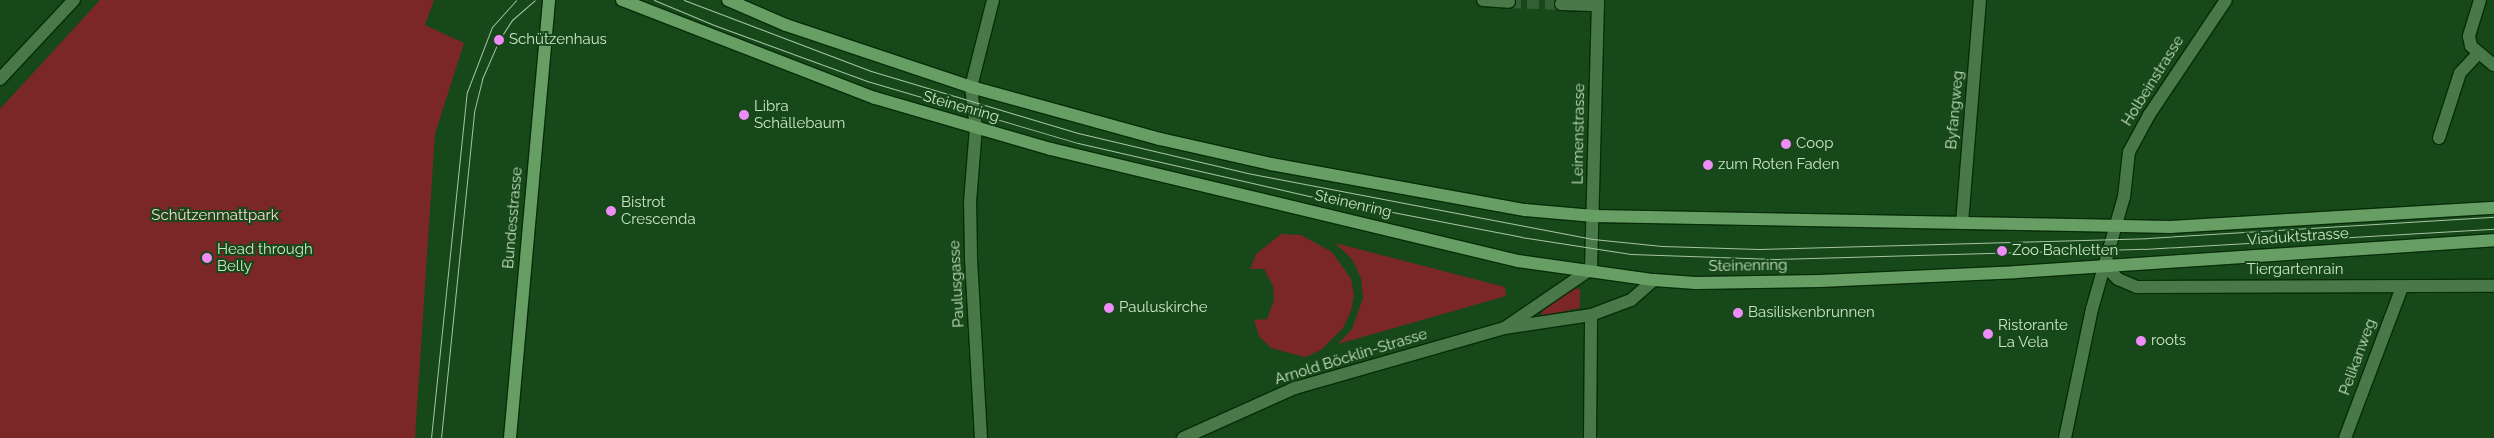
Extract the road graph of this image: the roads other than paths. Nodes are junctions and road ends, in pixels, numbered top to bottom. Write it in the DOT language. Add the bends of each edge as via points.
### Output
graph roads {
  1 [pos="74,0"];
  2 [pos="549,0"];
  3 [pos="622,0"];
  4 [pos="728,0"];
  5 [pos="993,0"];
  6 [pos="1483,0"];
  7 [pos="1980,0"];
  8 [pos="2226,0"];
  9 [pos="2478,1"];
  10 [pos="1509,2"];
  11 [pos="1598,2"];
  12 [pos="1561,4"];
  13 [pos="2478,54"];
  14 [pos="2494,64"];
  15 [pos="0,79"];
  16 [pos="971,86"];
  17 [pos="976,128"];
  18 [pos="2438,138"];
  19 [pos="2494,208"];
  20 [pos="1594,216"];
  21 [pos="1962,222"];
  22 [pos="2116,224"];
  23 [pos="2494,240"];
  24 [pos="2104,265"];
  25 [pos="1591,269"];
  26 [pos="1654,280"];
  27 [pos="2494,286"];
  28 [pos="2402,287"];
  29 [pos="1591,315"];
  30 [pos="1504,328"];
  31 [pos="510,438"];
  32 [pos="981,438"];
  33 [pos="1183,438"];
  34 [pos="1590,438"];
  35 [pos="2065,438"];
  36 [pos="2346,438"];
  1 -- 15 [label="street"];
  2 -- 31 [label="main road, Bundesstrasse"];
  3 -- 17 [label="main road, Steinenring" via="875,98"];
  4 -- 16 [label="main road, Steinenring" via="786,25"];
  5 -- 16 [label="street"];
  6 -- 10 [label="street"];
  7 -- 21 [label="street, Byfangweg"];
  8 -- 22 [label="street, Holbeinstrasse" via="2149,114 2129,152 2124,197"];
  9 -- 13 [label="street" via="2469,36 2471,46"];
  11 -- 12 [label="street"];
  11 -- 20 [label="street, Leimenstrasse"];
  13 -- 14 [label="street"];
  13 -- 18 [label="street" via="2460,73"];
  16 -- 17 [label="street, Paulusgasse"];
  16 -- 20 [label="main road, Steinenring" via="1160,140 1271,164 1525,210"];
  17 -- 25 [label="main road, Steinenring" via="1154,176 1504,258"];
  17 -- 32 [label="street, Paulusgasse" via="970,202"];
  19 -- 22 [label="main road, Viaduktstrasse" via="2170,227"];
  20 -- 21 [label="main road, Steinenring"];
  20 -- 25 [label="street, Leimenstrasse"];
  21 -- 22 [label="main road, Steinenring"];
  22 -- 24 [label="street, Holbeinstrasse"];
  23 -- 24 [label="main road, Viaduktstrasse"];
  24 -- 26 [label="main road, Steinenring" via="1820,281 1696,283"];
  24 -- 28 [label="street, Tiergartenrain" via="2118,279 2136,287"];
  24 -- 35 [label="street, Holbeinstrasse"];
  25 -- 26 [label="main road, Steinenring"];
  25 -- 30 [label="street, Arnold Böcklin-Strasse"];
  26 -- 29 [label="street, Arnold Böcklin-Strasse" via="1631,300"];
  27 -- 28 [label="street, Tiergartenrain"];
  28 -- 36 [label="street, Pelikanweg"];
  29 -- 30 [label="street, Arnold Böcklin-Strasse"];
  29 -- 34 [label="street"];
  30 -- 33 [label="street, Arnold Böcklin-Strasse" via="1295,388"];
}
